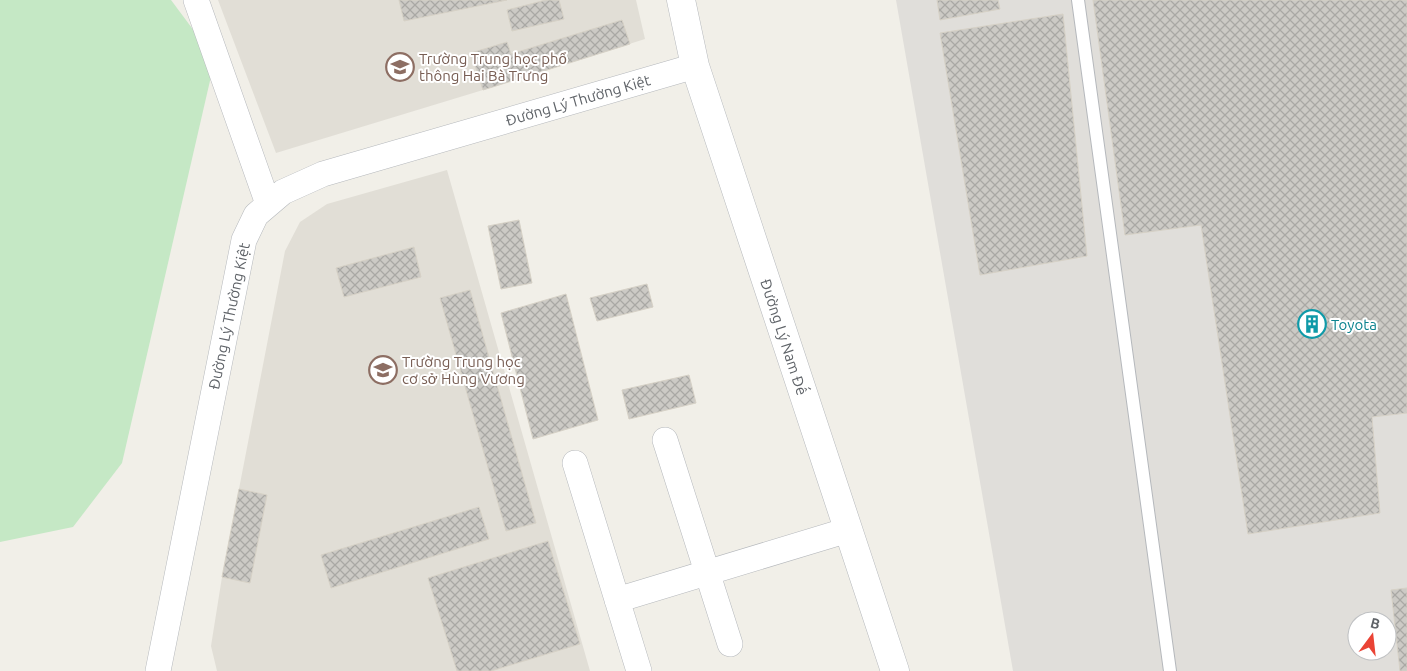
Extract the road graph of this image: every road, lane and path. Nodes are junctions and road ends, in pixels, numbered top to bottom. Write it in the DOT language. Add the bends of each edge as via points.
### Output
graph roads {
  1 [pos="196,0"];
  2 [pos="682,0"];
  3 [pos="1078,0"];
  4 [pos="694,66"];
  5 [pos="268,204"];
  6 [pos="665,440"];
  7 [pos="575,463"];
  8 [pos="848,530"];
  9 [pos="707,573"];
  10 [pos="617,600"];
  11 [pos="730,644"];
  12 [pos="158,671"];
  13 [pos="639,671"];
  14 [pos="895,671"];
  15 [pos="1170,671"];
  1 -- 5 [label="street"];
  2 -- 4 [label="street, Đường Lý Nam Đế"];
  3 -- 15 [label="lane"];
  4 -- 5 [label="street, Đường Lý Thường Kiệt" via="323,174 283,192"];
  4 -- 8 [label="street, Đường Lý Nam Đế"];
  5 -- 12 [label="street, Đường Lý Thường Kiệt" via="256,215 244,240"];
  6 -- 9 [label="street"];
  7 -- 10 [label="street"];
  8 -- 9 [label="street"];
  8 -- 14 [label="street, Đường Lý Nam Đế"];
  9 -- 10 [label="street"];
  9 -- 11 [label="street"];
  10 -- 13 [label="street"];
}
